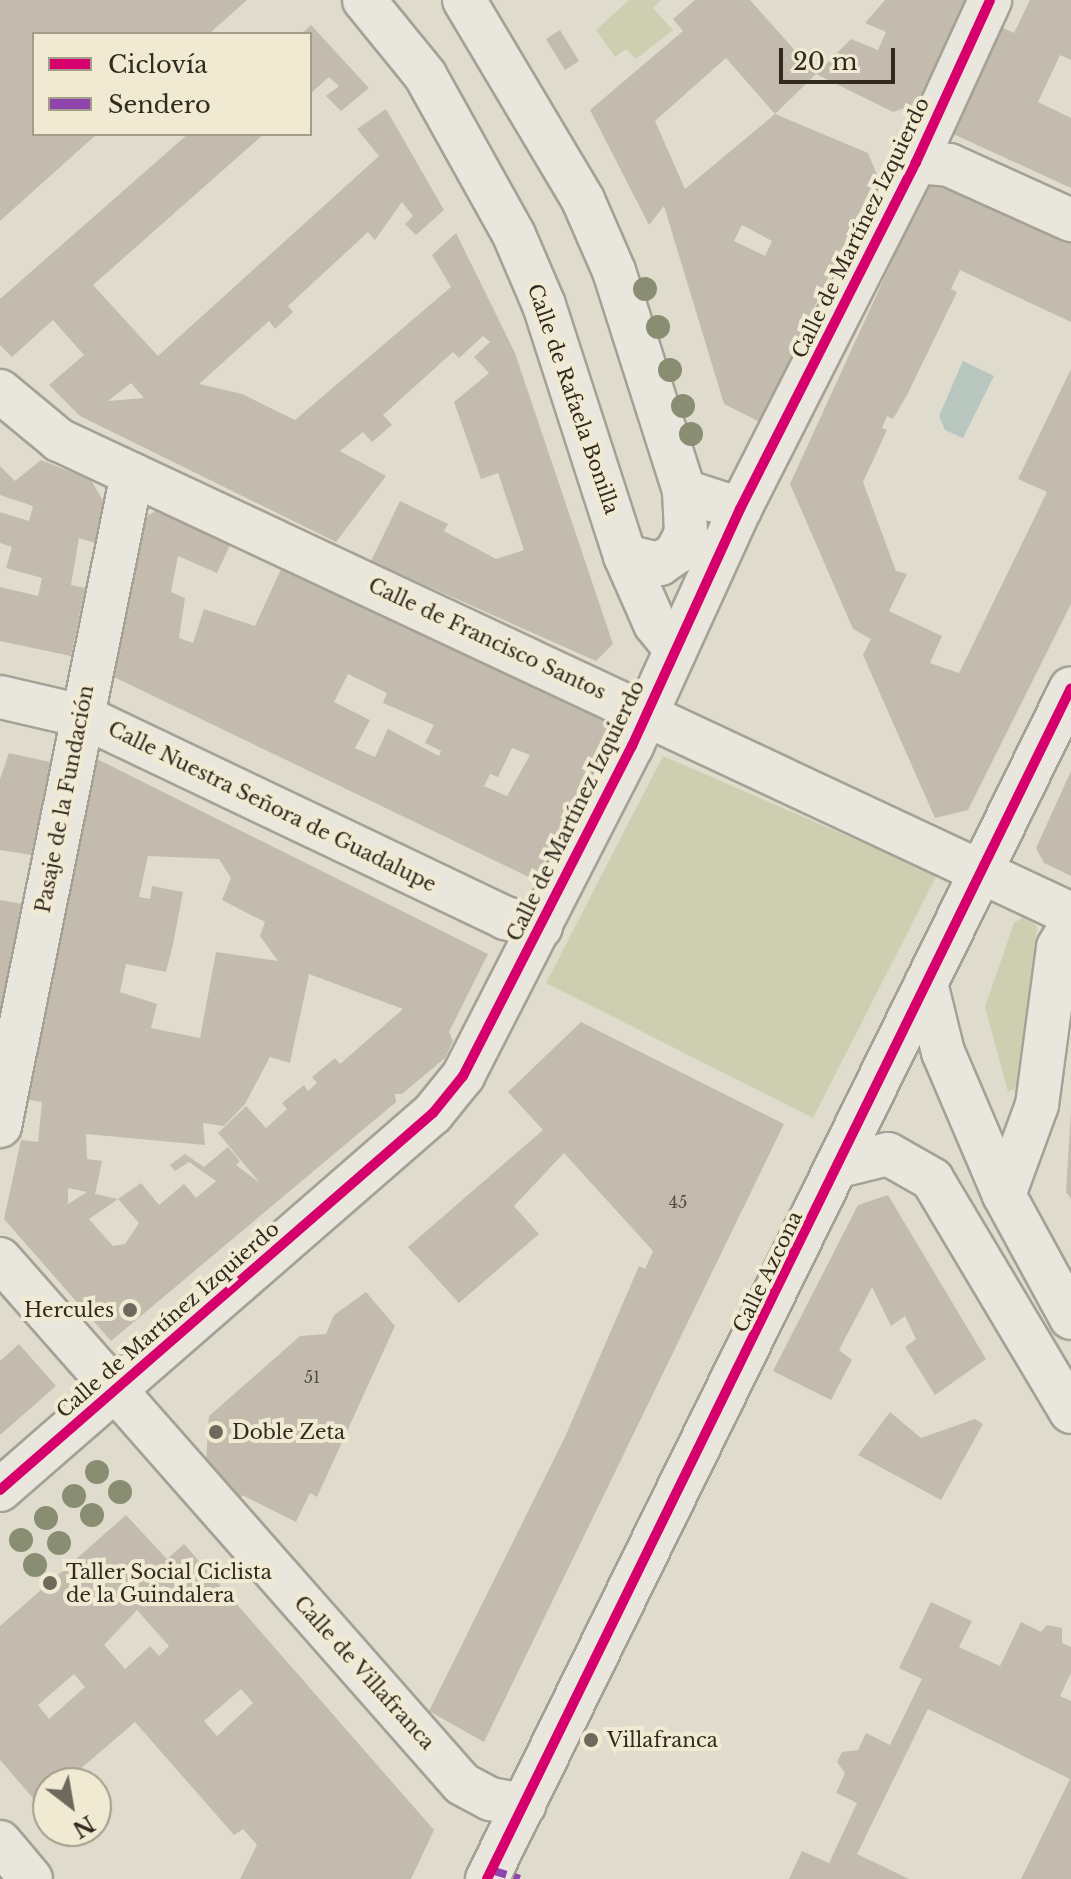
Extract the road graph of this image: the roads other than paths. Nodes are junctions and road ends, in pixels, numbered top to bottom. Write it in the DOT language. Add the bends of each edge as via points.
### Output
graph roads {
  1 [pos="364,0"];
  2 [pos="464,0"];
  3 [pos="990,0"];
  4 [pos="916,162"];
  5 [pos="1071,220"];
  6 [pos="0,391"];
  7 [pos="132,474"];
  8 [pos="684,491"];
  9 [pos="740,509"];
  10 [pos="625,556"];
  11 [pos="675,649"];
  12 [pos="1071,688"];
  13 [pos="0,697"];
  14 [pos="645,714"];
  15 [pos="82,716"];
  16 [pos="980,871"];
  17 [pos="1071,914"];
  18 [pos="1071,925"];
  19 [pos="541,927"];
  20 [pos="926,983"];
  21 [pos="0,1126"];
  22 [pos="839,1166"];
  23 [pos="1004,1195"];
  24 [pos="0,1259"];
  25 [pos="1071,1318"];
  26 [pos="113,1392"];
  27 [pos="1071,1412"];
  28 [pos="0,1490"];
  29 [pos="524,1805"];
  30 [pos="0,1842"];
  31 [pos="500,1876"];
  32 [pos="31,1879"];
  1 -- 10 [label="street, Calle de Rafaela Bonilla" via="425,75 514,235 544,305"];
  2 -- 8 [label="street" via="583,200 614,271"];
  3 -- 4 [label="street, Calle de Martínez Izquierdo"];
  4 -- 5 [label="street" via="949,165"];
  4 -- 9 [label="street, Calle de Martínez Izquierdo"];
  6 -- 7 [label="street, Calle de Francisco Santos" via="59,440"];
  7 -- 14 [label="street, Calle de Francisco Santos"];
  7 -- 15 [label="street, Pasaje de la Fundación"];
  8 -- 9 [label="street"];
  8 -- 10 [label="street" via="686,533 676,553 660,564"];
  9 -- 11 [label="street, Calle de Martínez Izquierdo"];
  10 -- 11 [label="street, Calle de Rafaela Bonilla" via="655,624"];
  11 -- 14 [label="street, Calle de Martínez Izquierdo"];
  12 -- 16 [label="street, Calle Azcona"];
  13 -- 15 [label="street, Calle Nuestra Señora de Guadalupe"];
  14 -- 16 [label="street, Calle de Francisco Santos"];
  14 -- 19 [label="street, Calle de Martínez Izquierdo"];
  15 -- 19 [label="street, Calle Nuestra Señora de Guadalupe" via="505,918"];
  15 -- 21 [label="street, Pasaje de la Fundación"];
  16 -- 17 [label="street, Calle de Francisco Santos"];
  16 -- 20 [label="street, Calle Azcona"];
  18 -- 23 [label="street" via="1058,947 1037,1105"];
  19 -- 26 [label="street, Calle de Martínez Izquierdo" via="463,1076 433,1113"];
  20 -- 22 [label="street, Calle Azcona"];
  20 -- 23 [label="street" via="943,1052"];
  22 -- 27 [label="street" via="888,1154 932,1179"];
  22 -- 29 [label="street, Calle Azcona"];
  23 -- 25 [label="street"];
  24 -- 26 [label="street, Calle de Villafranca"];
  26 -- 28 [label="street, Calle de Martínez Izquierdo"];
  26 -- 29 [label="street, Calle de Villafranca" via="462,1784 490,1799"];
  29 -- 31 [label="street, Calle Azcona"];
  30 -- 32 [label="street"];
}
